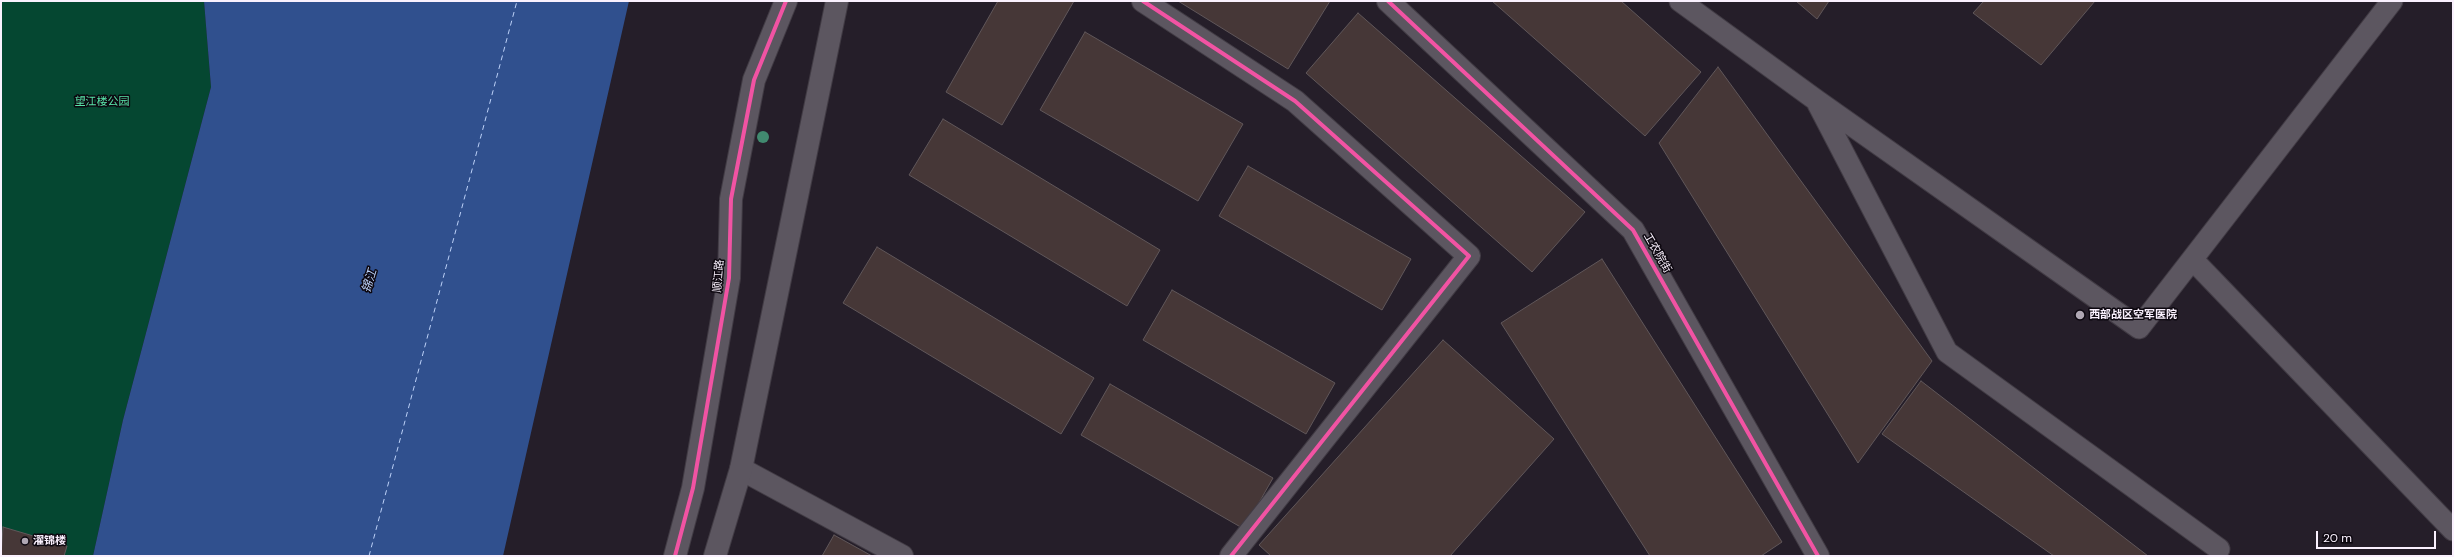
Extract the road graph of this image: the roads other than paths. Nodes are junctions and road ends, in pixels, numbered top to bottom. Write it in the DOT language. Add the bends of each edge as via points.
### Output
graph roads {
  1 [pos="786,1"];
  2 [pos="837,1"];
  3 [pos="1143,1"];
  4 [pos="1388,1"];
  5 [pos="1680,1"];
  6 [pos="2392,1"];
  7 [pos="1816,100"];
  8 [pos="2193,260"];
  9 [pos="741,469"];
  10 [pos="2453,530"];
  11 [pos="2219,549"];
  12 [pos="675,556"];
  13 [pos="715,556"];
  14 [pos="902,556"];
  15 [pos="1231,556"];
  16 [pos="1818,556"];
  1 -- 12 [label="street, 顺江路" via="754,80 731,199 729,278 693,488"];
  2 -- 9 [label="street"];
  3 -- 15 [label="street" via="1295,101 1469,256"];
  4 -- 16 [label="street, 工农院街" via="1633,230"];
  5 -- 7 [label="lane"];
  6 -- 8 [label="lane"];
  7 -- 8 [label="lane" via="2139,328"];
  7 -- 11 [label="lane" via="1947,352"];
  8 -- 10 [label="lane"];
  9 -- 13 [label="street"];
  9 -- 14 [label="street"];
}
